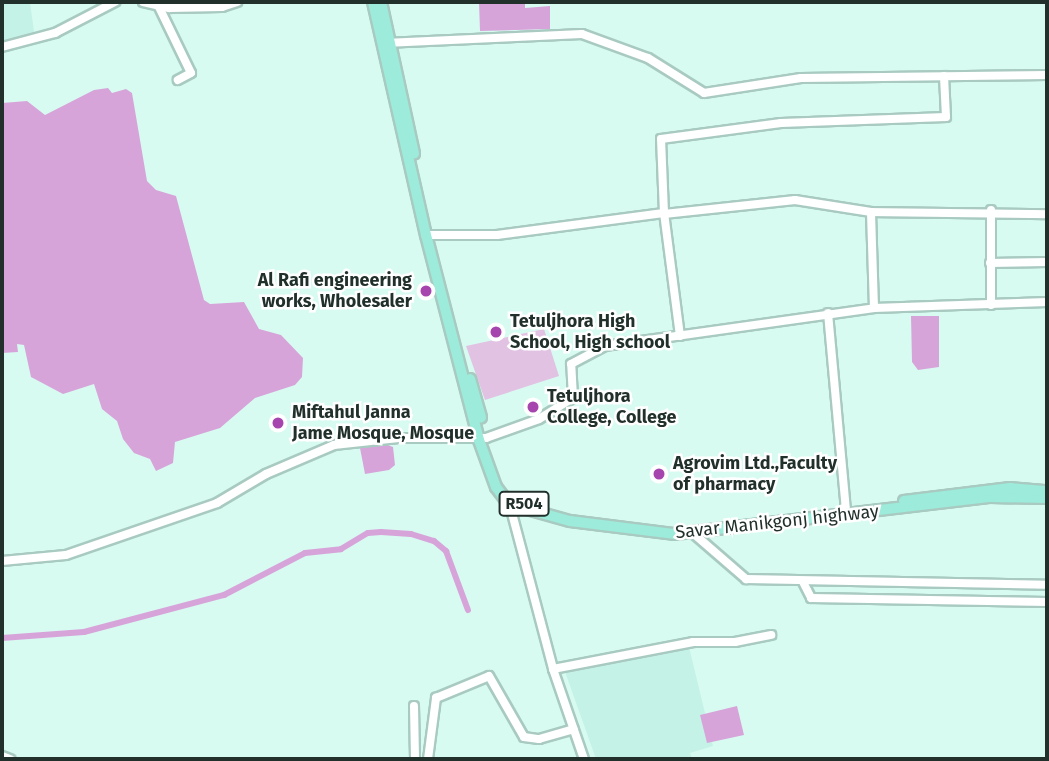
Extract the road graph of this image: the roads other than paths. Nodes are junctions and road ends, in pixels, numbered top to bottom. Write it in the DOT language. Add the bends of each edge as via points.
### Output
graph roads {
  1 [pos="115,2"];
  2 [pos="143,2"];
  3 [pos="237,2"];
  4 [pos="373,2"];
  5 [pos="381,2"];
  6 [pos="159,7"];
  7 [pos="386,43"];
  8 [pos="2,47"];
  9 [pos="1047,75"];
  10 [pos="944,76"];
  11 [pos="178,80"];
  12 [pos="991,211"];
  13 [pos="871,212"];
  14 [pos="664,214"];
  15 [pos="1047,214"];
  16 [pos="429,234"];
  17 [pos="1047,262"];
  18 [pos="990,263"];
  19 [pos="1047,302"];
  20 [pos="991,305"];
  21 [pos="874,308"];
  22 [pos="828,313"];
  23 [pos="680,336"];
  24 [pos="482,439"];
  25 [pos="1047,491"];
  26 [pos="1047,498"];
  27 [pos="509,500"];
  28 [pos="846,510"];
  29 [pos="694,534"];
  30 [pos="2,561"];
  31 [pos="803,582"];
  32 [pos="1047,585"];
  33 [pos="1047,602"];
  34 [pos="771,635"];
  35 [pos="553,669"];
  36 [pos="414,706"];
  37 [pos="574,729"];
  38 [pos="2,756"];
  39 [pos="10,759"];
  40 [pos="415,759"];
  41 [pos="428,759"];
  42 [pos="584,759"];
  1 -- 8 [label="street" via="55,33"];
  2 -- 6 [label="street"];
  3 -- 6 [label="street" via="222,7"];
  4 -- 7 [label="main road, R504"];
  5 -- 7 [label="main road, R504"];
  6 -- 11 [label="street" via="191,73"];
  7 -- 10 [label="street" via="582,34 648,58 704,93 801,78"];
  7 -- 16 [label="main road, R504"];
  9 -- 10 [label="street"];
  10 -- 14 [label="street" via="946,117 781,123 661,139"];
  12 -- 13 [label="street"];
  12 -- 15 [label="street"];
  12 -- 18 [label="street"];
  13 -- 14 [label="street" via="795,200"];
  13 -- 21 [label="street"];
  14 -- 16 [label="street" via="497,235"];
  14 -- 23 [label="street"];
  16 -- 24 [label="main road, R504"];
  17 -- 18 [label="street"];
  18 -- 20 [label="street"];
  19 -- 20 [label="street"];
  20 -- 21 [label="street"];
  21 -- 22 [label="street"];
  22 -- 23 [label="street"];
  22 -- 28 [label="street"];
  23 -- 24 [label="street" via="605,346 581,356 571,364 573,398 539,419"];
  24 -- 27 [label="main road, R504" via="496,487"];
  24 -- 30 [label="street" via="400,438 334,445 265,474 217,503 66,555"];
  25 -- 28 [label="main road, R504" via="979,491"];
  26 -- 29 [label="main road, Savar Manikgonj highway / R504" via="991,497"];
  27 -- 28 [label="main road, R504" via="559,513 662,528"];
  27 -- 29 [label="main road, Savar Manikgonj highway / R504" via="606,527"];
  27 -- 35 [label="street"];
  29 -- 31 [label="street" via="746,579"];
  31 -- 32 [label="street"];
  31 -- 33 [label="street" via="811,598"];
  34 -- 35 [label="street" via="735,642 693,642"];
  35 -- 37 [label="street"];
  36 -- 40 [label="street"];
  37 -- 41 [label="street" via="539,739 524,737 489,676 436,698"];
  37 -- 42 [label="street"];
  38 -- 39 [label="street"];
}
